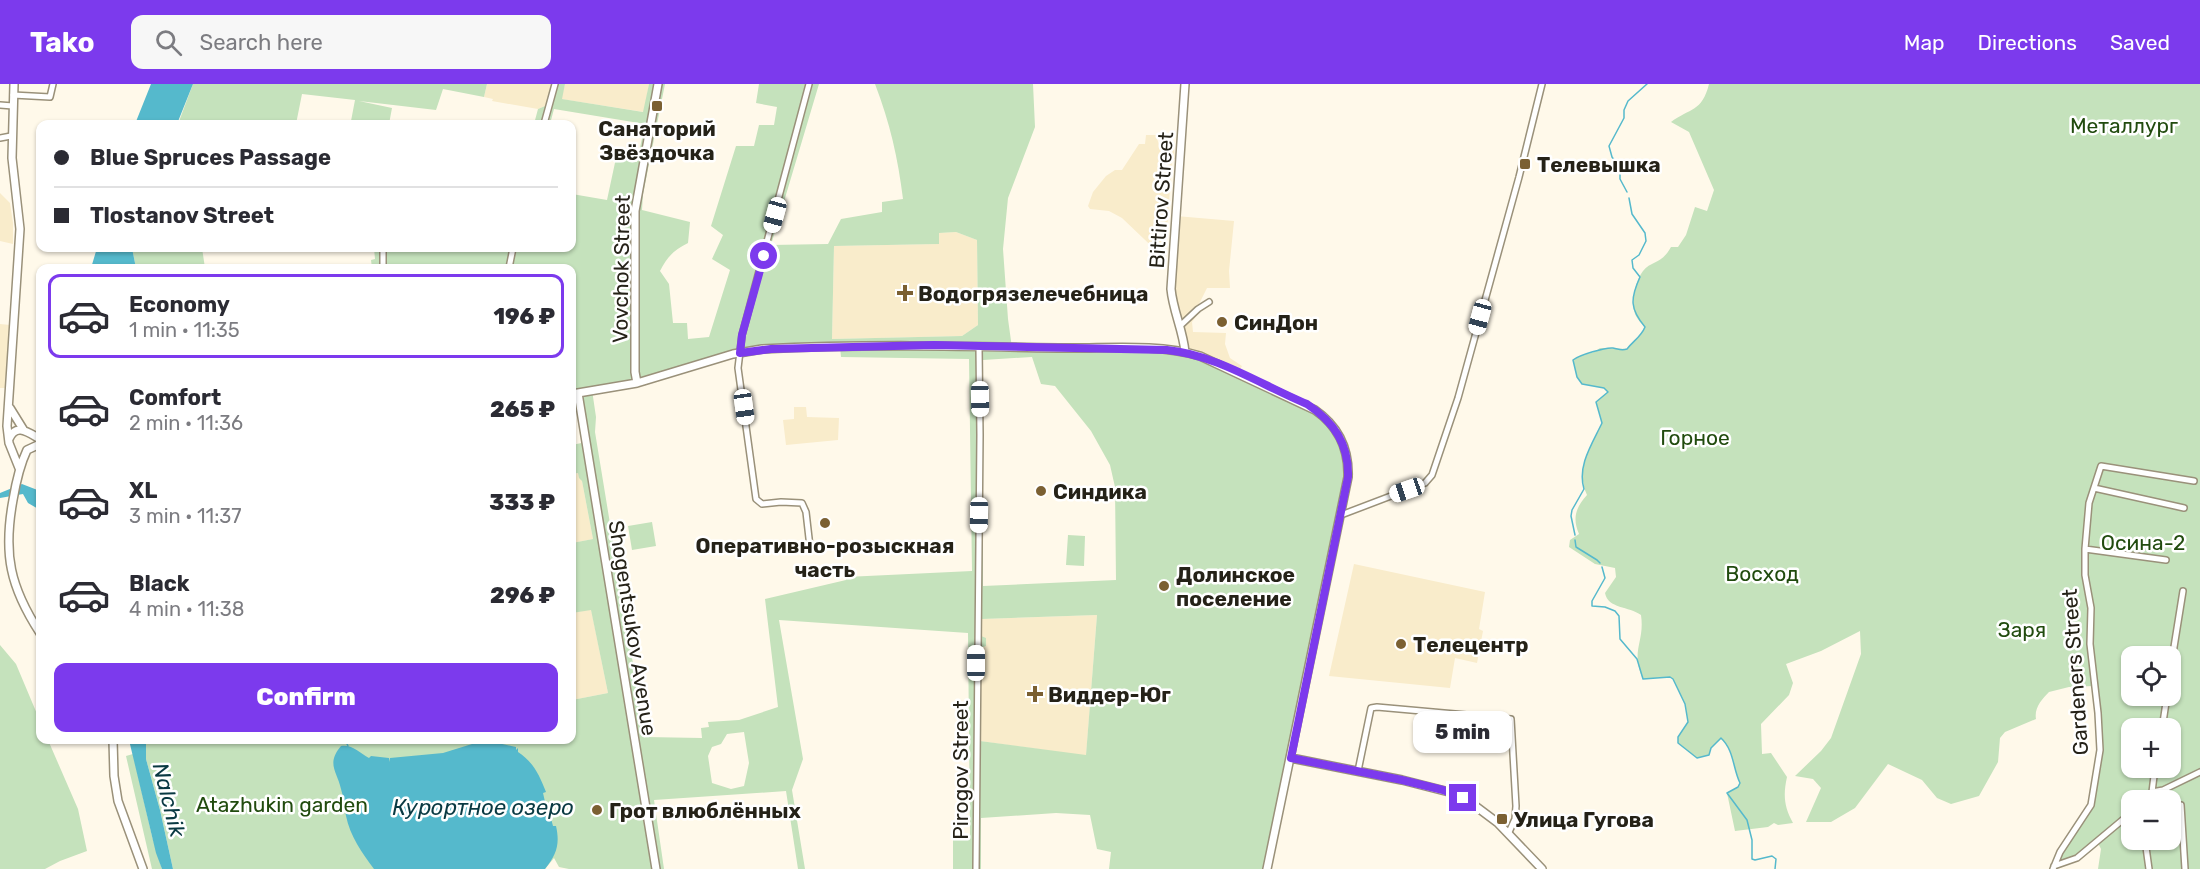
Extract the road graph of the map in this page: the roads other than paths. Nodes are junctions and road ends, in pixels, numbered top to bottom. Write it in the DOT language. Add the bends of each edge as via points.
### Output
graph roads {
  1 [pos="14,84"];
  2 [pos="53,84"];
  3 [pos="555,84"];
  4 [pos="658,84"];
  5 [pos="809,84"];
  6 [pos="1185,84"];
  7 [pos="1542,84"];
  8 [pos="14,94"];
  9 [pos="0,105"];
  10 [pos="13,106"];
  11 [pos="545,120"];
  12 [pos="12,136"];
  13 [pos="0,138"];
  14 [pos="1209,302"];
  15 [pos="1181,325"];
  16 [pos="979,347"];
  17 [pos="1185,352"];
  18 [pos="740,353"];
  19 [pos="637,383"];
  20 [pos="576,393"];
  21 [pos="576,399"];
  22 [pos="10,408"];
  23 [pos="25,430"];
  24 [pos="36,439"];
  25 [pos="9,440"];
  26 [pos="36,444"];
  27 [pos="28,449"];
  28 [pos="13,450"];
  29 [pos="19,468"];
  30 [pos="2194,481"];
  31 [pos="2094,488"];
  32 [pos="2184,508"];
  33 [pos="1341,515"];
  34 [pos="810,547"];
  35 [pos="2085,549"];
  36 [pos="2166,560"];
  37 [pos="2183,591"];
  38 [pos="36,626"];
  39 [pos="2174,646"];
  40 [pos="113,744"];
  41 [pos="1291,758"];
  42 [pos="1358,771"];
  43 [pos="2200,772"];
  44 [pos="2163,790"];
  45 [pos="2181,805"];
  46 [pos="2121,821"];
  47 [pos="1509,832"];
  48 [pos="2146,850"];
  49 [pos="2053,867"];
  50 [pos="143,869"];
  51 [pos="656,869"];
  52 [pos="976,869"];
  53 [pos="1268,869"];
  54 [pos="1542,869"];
  55 [pos="2149,869"];
  56 [pos="2185,869"];
  1 -- 8 [label="street"];
  2 -- 8 [label="street" via="50,97"];
  3 -- 11 [label="street"];
  4 -- 19 [label="street, Vovchok Street" via="635,211"];
  5 -- 18 [label="street"];
  6 -- 15 [label="street, Bittirov Street" via="1172,290"];
  7 -- 33 [label="street" via="1458,398 1432,475 1425,483"];
  8 -- 10 [label="street"];
  9 -- 10 [label="street"];
  10 -- 12 [label="street"];
  12 -- 13 [label="street"];
  12 -- 22 [label="street" via="20,229"];
  14 -- 15 [label="street"];
  15 -- 17 [label="street, Bittirov Street"];
  16 -- 17 [label="street"];
  16 -- 18 [label="street" via="855,346"];
  16 -- 52 [label="street, Pirogov Street"];
  17 -- 33 [label="street" via="1307,404 1326,418 1341,439 1347,457 1348,477"];
  18 -- 19 [label="street"];
  18 -- 34 [label="street" via="738,368 756,499 762,504 802,504"];
  19 -- 20 [label="street"];
  21 -- 51 [label="street, Shogentsukov Avenue"];
  22 -- 23 [label="street"];
  22 -- 25 [label="street"];
  23 -- 24 [label="street"];
  23 -- 25 [label="street" via="13,431"];
  23 -- 27 [label="street" via="32,442"];
  25 -- 28 [label="street"];
  26 -- 27 [label="street"];
  27 -- 28 [label="street"];
  27 -- 29 [label="street"];
  28 -- 29 [label="street"];
  29 -- 38 [label="street" via="8,545 13,576"];
  30 -- 31 [label="street, Gardeners Street" via="2102,466"];
  31 -- 32 [label="street"];
  31 -- 35 [label="street, Gardeners Street"];
  33 -- 41 [label="street"];
  35 -- 36 [label="street"];
  35 -- 49 [label="street, Gardeners Street" via="2100,750 2091,806"];
  37 -- 39 [label="street"];
  40 -- 50 [label="street" via="118,801"];
  41 -- 42 [label="street"];
  41 -- 53 [label="street"];
  42 -- 47 [label="street" via="1454,793"];
  42 -- 47 [label="street" via="1371,708 1511,719 1516,806"];
  43 -- 44 [label="street"];
  45 -- 56 [label="street"];
  46 -- 49 [label="street" via="2077,858"];
  47 -- 54 [label="street"];
  48 -- 55 [label="street"];
}
